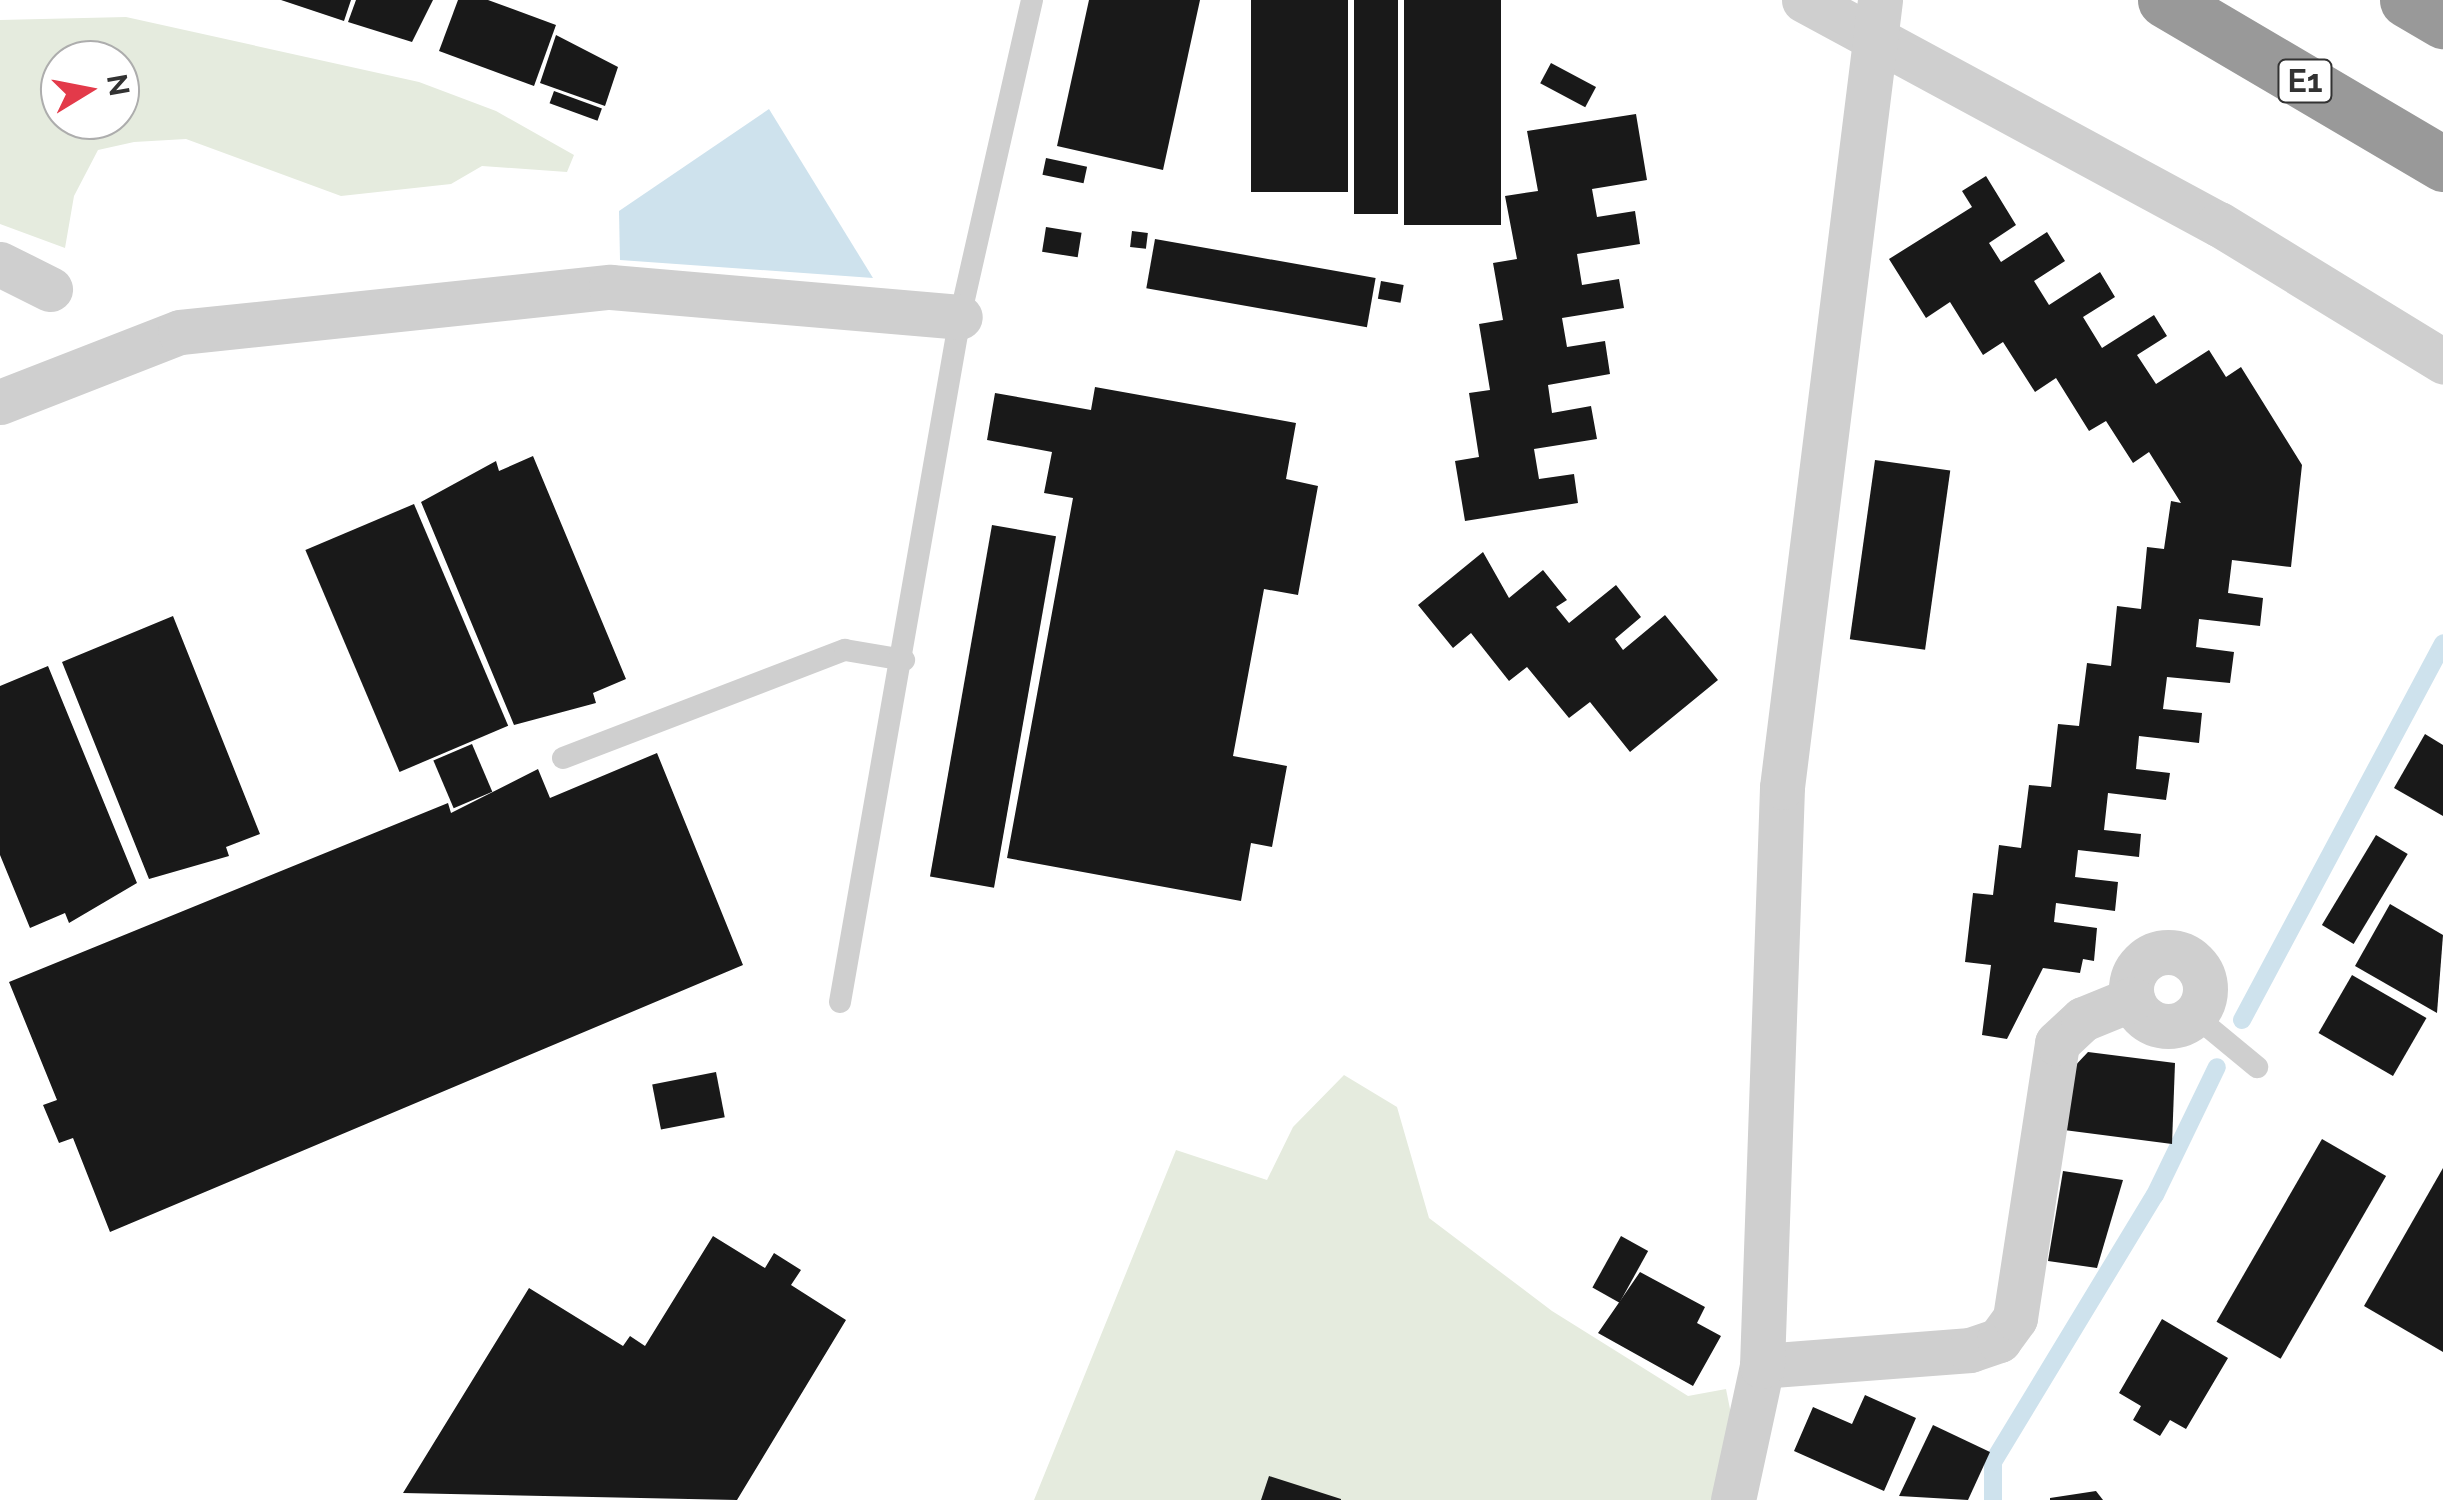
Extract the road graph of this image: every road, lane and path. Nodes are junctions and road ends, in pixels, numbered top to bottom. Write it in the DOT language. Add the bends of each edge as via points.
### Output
graph roads {
  1 [pos="1032,0"];
  2 [pos="1804,0"];
  3 [pos="2165,0"];
  4 [pos="2408,0"];
  5 [pos="1879,21"];
  6 [pos="2443,22"];
  7 [pos="2443,164"];
  8 [pos="0,264"];
  9 [pos="50,289"];
  10 [pos="960,317"];
  11 [pos="2443,361"];
  12 [pos="0,402"];
  13 [pos="904,660"];
  14 [pos="563,758"];
  15 [pos="2132,999"];
  16 [pos="840,1002"];
  17 [pos="2194,1015"];
  18 [pos="2257,1067"];
  19 [pos="1762,1366"];
  20 [pos="1733,1500"];
  1 -- 10 [label="lane"];
  2 -- 5 [label="street"];
  3 -- 7 [label="highway, E1"];
  4 -- 6 [label="highway"];
  5 -- 11 [label="street"];
  5 -- 19 [label="street" via="1782,787"];
  8 -- 9 [label="street"];
  10 -- 12 [label="street" via="611,287 180,332"];
  10 -- 13 [label="lane"];
  13 -- 14 [label="lane" via="845,650"];
  13 -- 16 [label="lane"];
  15 -- 17 [label="street" via="2164,1027"];
  15 -- 17 [label="street" via="2145,960 2177,954 2202,974"];
  15 -- 19 [label="street" via="2083,1019 2057,1042 2014,1318 1999,1340 1970,1350"];
  17 -- 18 [label="lane"];
  19 -- 20 [label="street"];
}
